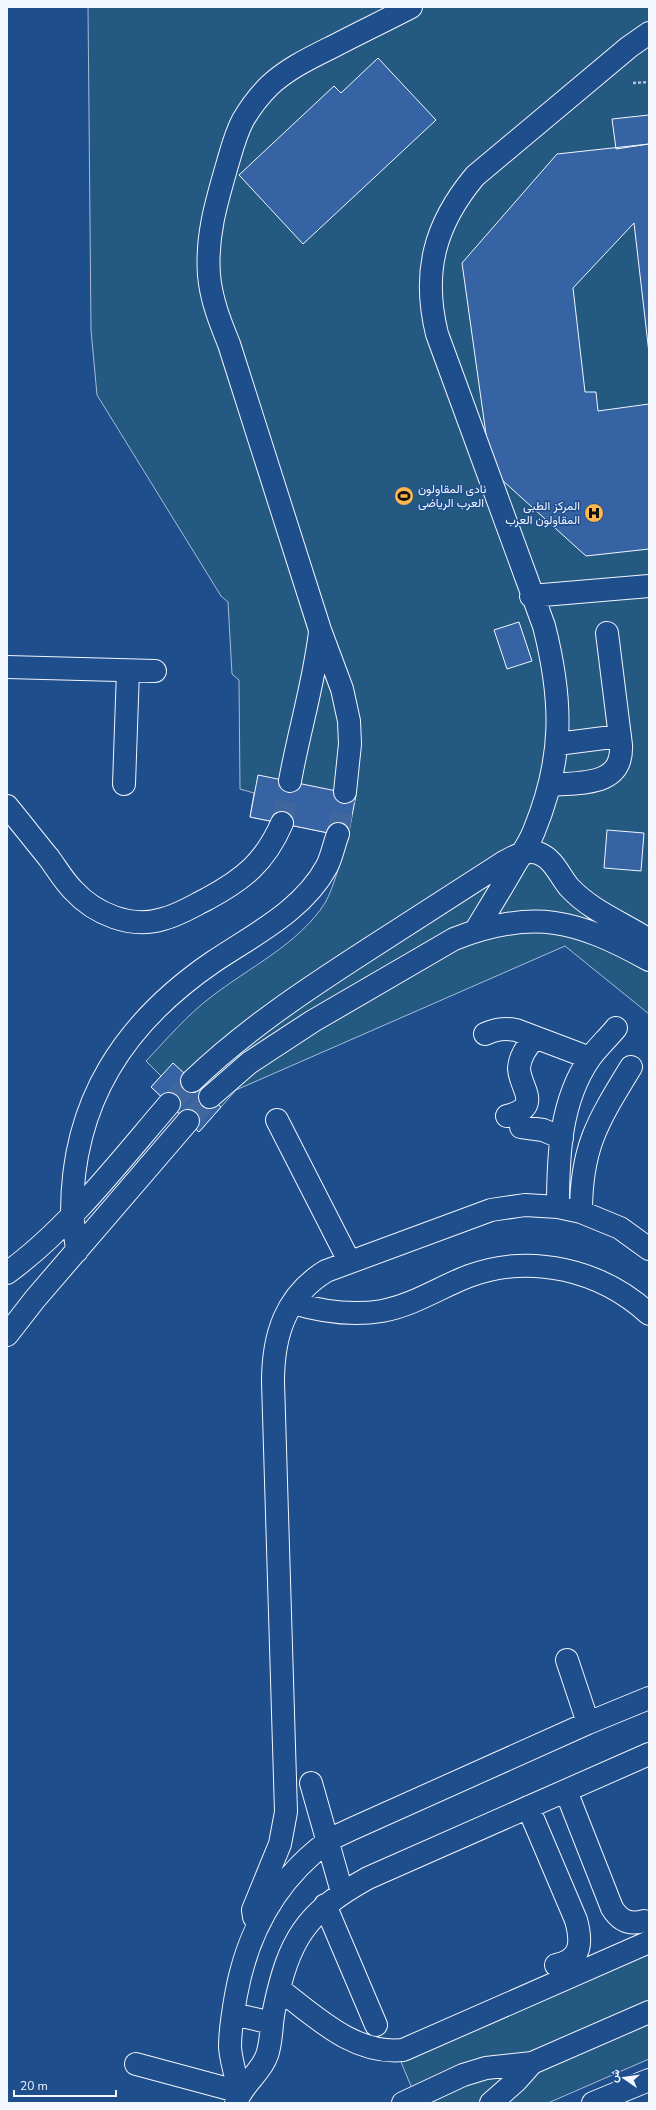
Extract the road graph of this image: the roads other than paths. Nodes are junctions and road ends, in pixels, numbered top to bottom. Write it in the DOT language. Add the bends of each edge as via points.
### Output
graph roads {
  1 [pos="411,7"];
  2 [pos="649,33"];
  3 [pos="649,586"];
  4 [pos="531,596"];
  5 [pos="320,630"];
  6 [pos="607,633"];
  7 [pos="7,667"];
  8 [pos="128,671"];
  9 [pos="156,671"];
  10 [pos="620,736"];
  11 [pos="557,744"];
  12 [pos="290,781"];
  13 [pos="124,784"];
  14 [pos="550,785"];
  15 [pos="345,792"];
  16 [pos="7,806"];
  17 [pos="282,823"];
  18 [pos="338,834"];
  19 [pos="522,853"];
  20 [pos="476,930"];
  21 [pos="649,940"];
  22 [pos="649,960"];
  23 [pos="616,1028"];
  24 [pos="484,1034"];
  25 [pos="535,1038"];
  26 [pos="235,1043"];
  27 [pos="590,1058"];
  28 [pos="249,1063"];
  29 [pos="630,1067"];
  30 [pos="192,1081"];
  31 [pos="210,1097"];
  32 [pos="169,1104"];
  33 [pos="277,1120"];
  34 [pos="188,1122"];
  35 [pos="562,1138"];
  36 [pos="558,1207"];
  37 [pos="581,1212"];
  38 [pos="72,1214"];
  39 [pos="649,1249"];
  40 [pos="77,1251"];
  41 [pos="349,1261"];
  42 [pos="7,1273"];
  43 [pos="293,1303"];
  44 [pos="649,1314"];
  45 [pos="7,1335"];
  46 [pos="567,1660"];
  47 [pos="649,1698"];
  48 [pos="588,1723"];
  49 [pos="649,1754"];
  50 [pos="312,1783"];
  51 [pos="566,1790"];
  52 [pos="528,1807"];
  53 [pos="328,1841"];
  54 [pos="342,1892"];
  55 [pos="325,1905"];
  56 [pos="644,1921"];
  57 [pos="258,1923"];
  58 [pos="649,1942"];
  59 [pos="556,1965"];
  60 [pos="279,1989"];
  61 [pos="649,2012"];
  62 [pos="233,2014"];
  63 [pos="272,2023"];
  64 [pos="376,2025"];
  65 [pos="532,2063"];
  66 [pos="136,2064"];
  67 [pos="649,2080"];
  68 [pos="238,2097"];
  69 [pos="403,2103"];
  70 [pos="491,2103"];
  71 [pos="593,2103"];
  1 -- 5 [label="street" via="302,62 268,86 243,120 217,197 210,228 208,252 213,300"];
  2 -- 4 [label="street" via="475,176 459,195 446,217 437,240 432,264 432,311 437,334"];
  3 -- 4 [label="street"];
  4 -- 11 [label="street" via="544,626 552,660 558,701"];
  5 -- 12 [label="street" via="313,681 297,740"];
  5 -- 15 [label="street" via="347,707 350,744"];
  6 -- 10 [label="street"];
  7 -- 8 [label="street"];
  8 -- 9 [label="street"];
  8 -- 13 [label="street"];
  10 -- 11 [label="street"];
  10 -- 14 [label="street" via="622,755 619,765 605,778"];
  11 -- 14 [label="street"];
  14 -- 19 [label="street" via="534,832"];
  16 -- 17 [label="street" via="72,890 91,906 112,918 137,922 162,920 185,911 227,888 262,860"];
  18 -- 38 [label="street" via="327,865 312,888 293,908 186,983 138,1028 120,1050 92,1100 83,1127 73,1183"];
  19 -- 20 [label="street"];
  19 -- 21 [label="street" via="537,853 547,858 579,896"];
  19 -- 26 [label="street" via="324,977"];
  20 -- 22 [label="street" via="526,921 553,922 580,927"];
  20 -- 28 [label="street" via="454,939 346,1000"];
  23 -- 27 [label="street"];
  24 -- 25 [label="street" via="505,1028"];
  25 -- 27 [label="street"];
  25 -- 35 [label="street" via="521,1058 519,1069 527,1101 523,1109 516,1114 514,1122"];
  26 -- 28 [label="street"];
  26 -- 30 [label="street"];
  27 -- 35 [label="street" via="569,1102"];
  28 -- 31 [label="street"];
  29 -- 37 [label="street" via="601,1117 591,1140 581,1187"];
  32 -- 38 [label="street"];
  33 -- 41 [label="street"];
  34 -- 40 [label="street"];
  35 -- 36 [label="street" via="558,1166"];
  36 -- 37 [label="street"];
  36 -- 41 [label="street" via="525,1205 491,1210"];
  37 -- 39 [label="street" via="620,1228"];
  38 -- 40 [label="street"];
  38 -- 42 [label="street" via="39,1247"];
  40 -- 45 [label="street"];
  41 -- 43 [label="street" via="316,1277"];
  43 -- 44 [label="street" via="337,1313 360,1314 382,1311 404,1305 469,1276 494,1269 548,1266 599,1280 622,1293"];
  43 -- 57 [label="street" via="278,1331 273,1362 286,1812 280,1844 253,1910"];
  46 -- 48 [label="street"];
  47 -- 48 [label="street"];
  48 -- 53 [label="street"];
  49 -- 51 [label="street"];
  50 -- 53 [label="street"];
  51 -- 52 [label="street"];
  51 -- 56 [label="street" via="612,1908 617,1916 625,1921"];
  52 -- 54 [label="street"];
  52 -- 59 [label="street" via="579,1932 580,1942 577,1951 572,1958"];
  53 -- 54 [label="street"];
  53 -- 57 [label="street" via="288,1879"];
  54 -- 55 [label="street"];
  55 -- 60 [label="street" via="305,1926 295,1944"];
  55 -- 64 [label="street"];
  57 -- 62 [label="street" via="245,1955"];
  58 -- 60 [label="street" via="403,2050 374,2050 358,2044"];
  60 -- 63 [label="street"];
  61 -- 65 [label="street"];
  62 -- 63 [label="street"];
  62 -- 68 [label="street" via="230,2046"];
  63 -- 68 [label="street" via="267,2056"];
  65 -- 69 [label="street" via="486,2068 463,2074"];
  65 -- 70 [label="street"];
  66 -- 68 [label="street"];
  67 -- 71 [label="street"];
}
